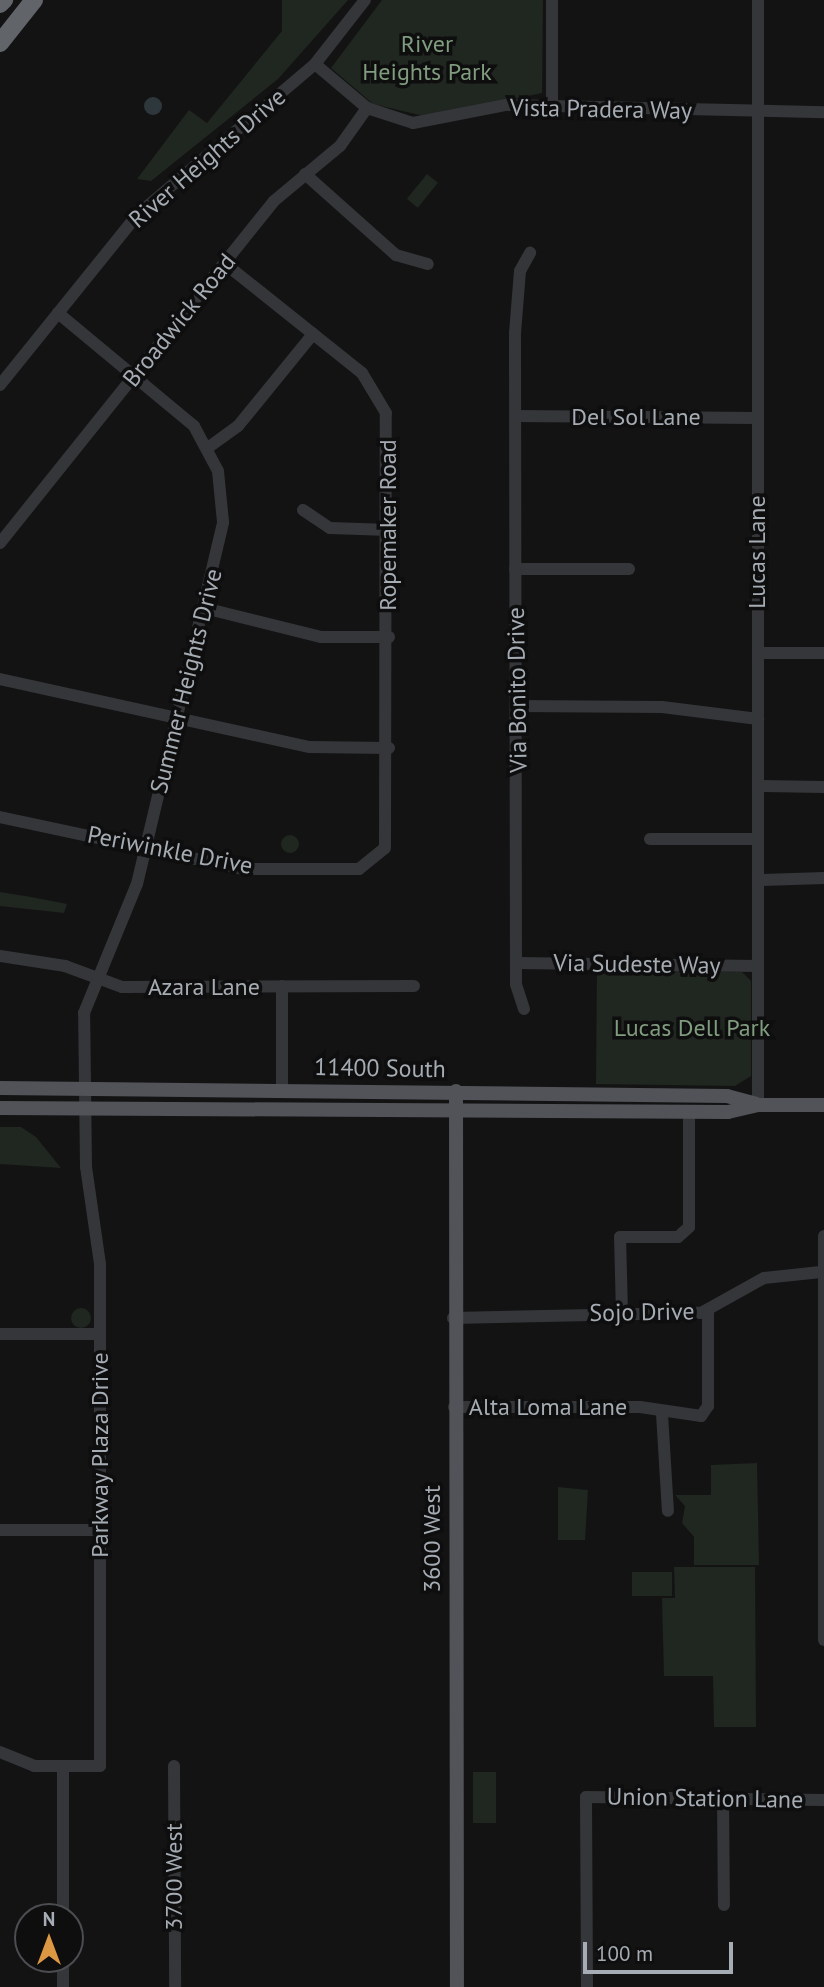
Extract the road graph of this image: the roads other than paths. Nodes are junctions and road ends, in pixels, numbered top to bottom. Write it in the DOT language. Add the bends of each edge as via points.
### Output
graph roads {
  1 [pos="4,0"];
  2 [pos="34,0"];
  3 [pos="365,0"];
  4 [pos="552,0"];
  5 [pos="758,0"];
  6 [pos="0,4"];
  7 [pos="0,43"];
  8 [pos="315,64"];
  9 [pos="552,106"];
  10 [pos="367,107"];
  11 [pos="758,111"];
  12 [pos="824,111"];
  13 [pos="305,174"];
  14 [pos="530,253"];
  15 [pos="225,263"];
  16 [pos="428,264"];
  17 [pos="58,313"];
  18 [pos="313,334"];
  19 [pos="135,374"];
  20 [pos="0,384"];
  21 [pos="514,416"];
  22 [pos="757,418"];
  23 [pos="209,447"];
  24 [pos="303,510"];
  25 [pos="388,530"];
  26 [pos="0,543"];
  27 [pos="515,569"];
  28 [pos="629,569"];
  29 [pos="204,608"];
  30 [pos="388,637"];
  31 [pos="758,653"];
  32 [pos="824,653"];
  33 [pos="0,679"];
  34 [pos="516,706"];
  35 [pos="177,716"];
  36 [pos="758,719"];
  37 [pos="388,748"];
  38 [pos="758,786"];
  39 [pos="824,787"];
  40 [pos="0,817"];
  41 [pos="650,839"];
  42 [pos="758,839"];
  43 [pos="146,847"];
  44 [pos="380,858"];
  45 [pos="824,878"];
  46 [pos="758,880"];
  47 [pos="0,956"];
  48 [pos="516,963"];
  49 [pos="758,966"];
  50 [pos="97,979"];
  51 [pos="282,986"];
  52 [pos="414,986"];
  53 [pos="524,1009"];
  54 [pos="0,1088"];
  55 [pos="85,1088"];
  56 [pos="282,1090"];
  57 [pos="399,1090"];
  58 [pos="456,1091"];
  59 [pos="758,1105"];
  60 [pos="824,1105"];
  61 [pos="0,1108"];
  62 [pos="85,1108"];
  63 [pos="197,1109"];
  64 [pos="283,1110"];
  65 [pos="455,1110"];
  66 [pos="690,1111"];
  67 [pos="824,1236"];
  68 [pos="821,1272"];
  69 [pos="708,1310"];
  70 [pos="622,1313"];
  71 [pos="453,1318"];
  72 [pos="0,1334"];
  73 [pos="100,1334"];
  74 [pos="454,1407"];
  75 [pos="662,1414"];
  76 [pos="823,1473"];
  77 [pos="668,1511"];
  78 [pos="0,1530"];
  79 [pos="100,1530"];
  80 [pos="824,1640"];
  81 [pos="0,1752"];
  82 [pos="174,1766"];
  83 [pos="63,1767"];
  84 [pos="723,1799"];
  85 [pos="824,1800"];
  86 [pos="63,1903"];
  87 [pos="724,1905"];
  88 [pos="174,1987"];
  89 [pos="457,1987"];
  90 [pos="587,1987"];
  1 -- 6 [label="highway"];
  2 -- 7 [label="highway"];
  3 -- 8 [label="street, River Heights Drive"];
  4 -- 9 [label="street"];
  5 -- 11 [label="street, Lucas Lane"];
  8 -- 10 [label="street, Vista Pradera Way"];
  8 -- 17 [label="street, River Heights Drive" via="151,201"];
  9 -- 10 [label="street, Vista Pradera Way" via="492,107 422,124"];
  9 -- 11 [label="street, Vista Pradera Way"];
  10 -- 13 [label="street, Broadwick Road" via="346,139"];
  11 -- 12 [label="street, Vista Pradera Way"];
  11 -- 22 [label="street, Lucas Lane"];
  13 -- 15 [label="street, Broadwick Road" via="280,194"];
  13 -- 16 [label="street" via="396,255"];
  14 -- 21 [label="street, Via Bonito Drive" via="520,271"];
  15 -- 18 [label="street, Ropemaker Road"];
  15 -- 19 [label="street, Broadwick Road"];
  17 -- 19 [label="street, Summer Heights Drive"];
  17 -- 20 [label="street, River Heights Drive"];
  18 -- 23 [label="street" via="238,426"];
  18 -- 25 [label="street, Ropemaker Road" via="367,378 383,405"];
  19 -- 23 [label="street, Summer Heights Drive" via="185,416"];
  19 -- 26 [label="street, Broadwick Road"];
  21 -- 22 [label="street, Del Sol Lane"];
  21 -- 27 [label="street, Via Bonito Drive"];
  22 -- 31 [label="street, Lucas Lane"];
  23 -- 29 [label="street, Summer Heights Drive" via="224,509"];
  24 -- 25 [label="street" via="330,528"];
  25 -- 30 [label="street, Ropemaker Road"];
  27 -- 28 [label="street"];
  27 -- 34 [label="street, Via Bonito Drive"];
  29 -- 30 [label="street" via="321,637"];
  29 -- 35 [label="street, Summer Heights Drive"];
  30 -- 37 [label="street, Ropemaker Road"];
  31 -- 32 [label="street"];
  31 -- 36 [label="street, Lucas Lane"];
  33 -- 35 [label="street"];
  34 -- 36 [label="street" via="662,707"];
  34 -- 48 [label="street, Via Bonito Drive"];
  35 -- 37 [label="street" via="310,747"];
  35 -- 43 [label="street, Summer Heights Drive"];
  36 -- 38 [label="street, Lucas Lane"];
  37 -- 44 [label="street, Ropemaker Road" via="389,837"];
  38 -- 39 [label="street"];
  38 -- 42 [label="street, Lucas Lane"];
  40 -- 43 [label="street, Periwinkle Drive"];
  41 -- 42 [label="street"];
  42 -- 46 [label="street, Lucas Lane"];
  43 -- 44 [label="street, Periwinkle Drive" via="243,870 359,869"];
  43 -- 50 [label="street, Summer Heights Drive" via="127,915"];
  45 -- 46 [label="street"];
  46 -- 49 [label="street, Lucas Lane"];
  47 -- 50 [label="street, Azara Lane" via="65,966"];
  48 -- 49 [label="street, Via Sudeste Way"];
  48 -- 53 [label="street, Via Bonito Drive"];
  49 -- 59 [label="street, Lucas Lane"];
  50 -- 51 [label="street, Azara Lane" via="130,987"];
  50 -- 55 [label="street, Summer Heights Drive" via="84,1013"];
  51 -- 52 [label="street, Azara Lane"];
  51 -- 56 [label="street"];
  54 -- 55 [label="main road, 11400 South"];
  55 -- 56 [label="main road, 11400 South"];
  55 -- 62 [label="street, Summer Heights Drive"];
  56 -- 57 [label="main road, 11400 South"];
  56 -- 63 [label="main road" via="279,1097 210,1100"];
  57 -- 58 [label="main road, 11400 South"];
  57 -- 64 [label="main road" via="298,1097"];
  58 -- 59 [label="main road, 11400 South" via="727,1096"];
  58 -- 65 [label="main road, 3600 West"];
  59 -- 60 [label="main road, 11400 South"];
  59 -- 66 [label="main road, 11400 South"];
  61 -- 62 [label="main road, 11400 South"];
  62 -- 63 [label="main road, 11400 South"];
  62 -- 73 [label="street, Parkway Plaza Drive" via="88,1185 99,1234"];
  63 -- 64 [label="main road, 11400 South"];
  64 -- 65 [label="main road, 11400 South"];
  65 -- 66 [label="main road, 11400 South"];
  65 -- 71 [label="main road, 3600 West"];
  66 -- 70 [label="street" via="689,1227 678,1237 620,1237"];
  67 -- 68 [label="street"];
  68 -- 69 [label="street, Sojo Drive" via="764,1278"];
  68 -- 76 [label="street"];
  69 -- 70 [label="street, Sojo Drive"];
  69 -- 75 [label="street, Alta Loma Lane" via="707,1410 696,1417"];
  70 -- 71 [label="street, Sojo Drive"];
  71 -- 74 [label="main road, 3600 West"];
  72 -- 73 [label="street"];
  73 -- 79 [label="street, Parkway Plaza Drive"];
  74 -- 75 [label="street, Alta Loma Lane" via="640,1407"];
  74 -- 89 [label="main road, 3600 West"];
  75 -- 77 [label="street"];
  76 -- 80 [label="street"];
  78 -- 79 [label="street"];
  79 -- 83 [label="street, Parkway Plaza Drive" via="100,1766"];
  81 -- 83 [label="street, Parkway Plaza Drive" via="21,1763"];
  82 -- 88 [label="street, 3700 West"];
  83 -- 86 [label="street"];
  84 -- 85 [label="street, Union Station Lane"];
  84 -- 87 [label="street"];
  84 -- 90 [label="street, Union Station Lane" via="586,1797"];
}
